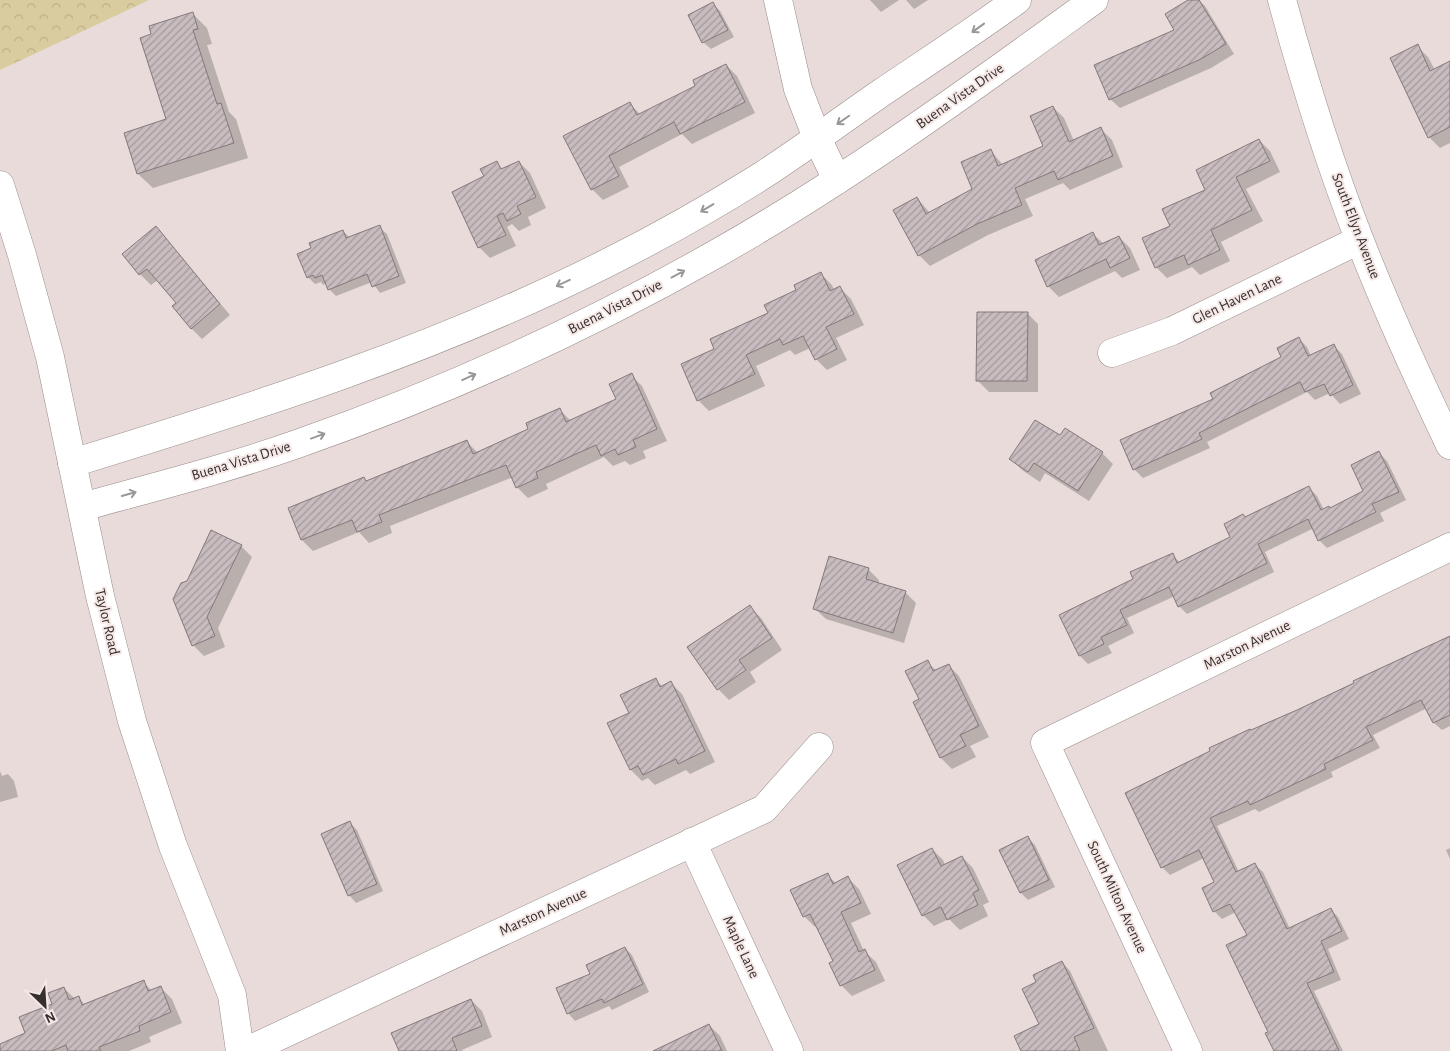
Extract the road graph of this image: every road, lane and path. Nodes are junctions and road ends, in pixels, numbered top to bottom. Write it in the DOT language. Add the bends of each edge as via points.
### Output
graph roads {
  1 [pos="778,0"];
  2 [pos="1017,0"];
  3 [pos="1094,0"];
  4 [pos="1282,0"];
  5 [pos="817,138"];
  6 [pos="837,180"];
  7 [pos="0,185"];
  8 [pos="1360,240"];
  9 [pos="1112,353"];
  10 [pos="1450,445"];
  11 [pos="72,462"];
  12 [pos="82,507"];
  13 [pos="1450,547"];
  14 [pos="1045,743"];
  15 [pos="818,747"];
  16 [pos="692,842"];
  17 [pos="240,1051"];
  18 [pos="247,1051"];
  19 [pos="789,1051"];
  20 [pos="1188,1051"];
  1 -- 5 [label="street" via="798,89"];
  2 -- 5 [label="street, one-way"];
  3 -- 6 [label="street, Buena Vista Drive" via="968,92"];
  4 -- 8 [label="street, South Ellyn Avenue" via="1314,109"];
  5 -- 6 [label="street"];
  5 -- 11 [label="street, one-way" via="699,213 605,264 453,334 217,418"];
  12 -- 6 [label="street, Buena Vista Drive, one-way" via="296,444 462,380 638,296 781,216"];
  7 -- 11 [label="street, Taylor Road" via="50,357"];
  8 -- 9 [label="street, Glen Haven Lane" via="1172,331"];
  8 -- 10 [label="street, South Ellyn Avenue"];
  11 -- 12 [label="street, Taylor Road"];
  12 -- 17 [label="street, Taylor Road" via="104,614 132,720 173,846 232,995"];
  13 -- 14 [label="street, Marston Avenue"];
  14 -- 20 [label="street, South Milton Avenue"];
  15 -- 16 [label="street, Marston Avenue" via="764,809"];
  16 -- 18 [label="street, Marston Avenue"];
  16 -- 19 [label="street, Maple Lane"];
}
